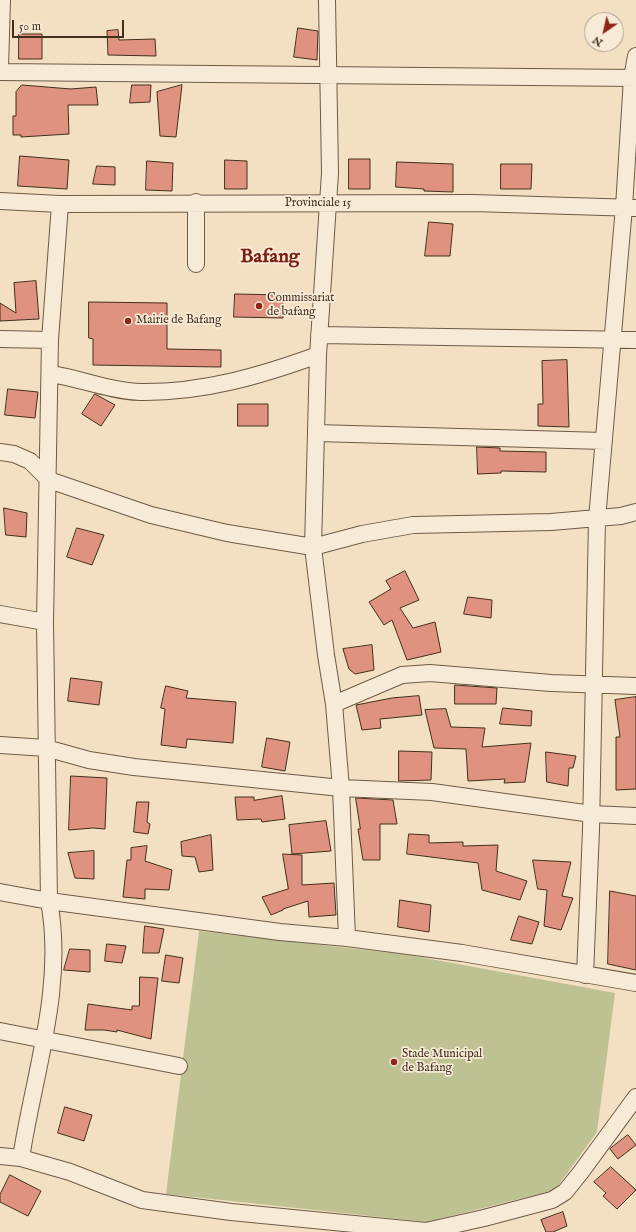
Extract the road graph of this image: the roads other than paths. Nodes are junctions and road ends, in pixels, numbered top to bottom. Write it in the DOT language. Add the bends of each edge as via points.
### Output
graph roads {
  1 [pos="2,0"];
  2 [pos="327,0"];
  3 [pos="636,56"];
  4 [pos="0,68"];
  5 [pos="0,72"];
  6 [pos="328,75"];
  7 [pos="634,78"];
  8 [pos="0,201"];
  9 [pos="196,202"];
  10 [pos="60,204"];
  11 [pos="327,204"];
  12 [pos="630,208"];
  13 [pos="196,264"];
  14 [pos="319,335"];
  15 [pos="0,339"];
  16 [pos="613,339"];
  17 [pos="50,340"];
  18 [pos="636,340"];
  19 [pos="318,355"];
  20 [pos="50,374"];
  21 [pos="316,433"];
  22 [pos="604,441"];
  23 [pos="0,452"];
  24 [pos="49,480"];
  25 [pos="636,512"];
  26 [pos="597,519"];
  27 [pos="313,547"];
  28 [pos="0,614"];
  29 [pos="45,622"];
  30 [pos="594,684"];
  31 [pos="636,686"];
  32 [pos="334,704"];
  33 [pos="0,745"];
  34 [pos="46,748"];
  35 [pos="341,788"];
  36 [pos="592,814"];
  37 [pos="636,816"];
  38 [pos="0,892"];
  39 [pos="49,900"];
  40 [pos="348,938"];
  41 [pos="585,975"];
  42 [pos="636,983"];
  43 [pos="0,1031"];
  44 [pos="45,1039"];
  45 [pos="179,1066"];
  46 [pos="636,1097"];
  47 [pos="0,1156"];
  48 [pos="21,1158"];
  1 -- 4 [label="street"];
  2 -- 6 [label="street"];
  3 -- 7 [label="street"];
  5 -- 6 [label="street"];
  6 -- 7 [label="street"];
  6 -- 11 [label="street" via="330,172"];
  7 -- 12 [label="street"];
  8 -- 10 [label="street, Provinciale 15"];
  9 -- 10 [label="street, Provinciale 15"];
  9 -- 11 [label="street, Provinciale 15"];
  9 -- 13 [label="street"];
  10 -- 17 [label="street"];
  11 -- 12 [label="street, Provinciale 15" via="473,203"];
  11 -- 14 [label="street"];
  12 -- 16 [label="street"];
  14 -- 16 [label="street"];
  14 -- 19 [label="street"];
  15 -- 17 [label="street"];
  16 -- 18 [label="street"];
  16 -- 22 [label="street"];
  17 -- 20 [label="street"];
  19 -- 20 [label="street" via="224,385 175,390 139,392"];
  19 -- 21 [label="street"];
  20 -- 24 [label="street"];
  21 -- 22 [label="street"];
  21 -- 27 [label="street"];
  22 -- 26 [label="street"];
  23 -- 24 [label="street" via="14,454 30,461"];
  24 -- 27 [label="street" via="151,515 227,533"];
  24 -- 29 [label="street"];
  25 -- 26 [label="street"];
  26 -- 27 [label="street" via="413,525 362,534"];
  26 -- 30 [label="street"];
  27 -- 32 [label="street"];
  28 -- 29 [label="street"];
  29 -- 34 [label="street"];
  30 -- 31 [label="street"];
  30 -- 32 [label="street" via="430,673 402,675"];
  30 -- 36 [label="street"];
  32 -- 35 [label="street"];
  33 -- 34 [label="street"];
  34 -- 35 [label="street" via="89,760 134,767"];
  34 -- 39 [label="street"];
  35 -- 36 [label="street" via="432,792"];
  35 -- 40 [label="street"];
  36 -- 37 [label="street"];
  36 -- 41 [label="street"];
  38 -- 39 [label="street"];
  39 -- 40 [label="street" via="280,932"];
  39 -- 44 [label="street" via="53,944"];
  40 -- 41 [label="street" via="462,953"];
  41 -- 42 [label="street"];
  43 -- 44 [label="street"];
  44 -- 45 [label="street"];
  44 -- 48 [label="street"];
  46 -- 48 [label="street" via="565,1192 552,1200 426,1231 231,1212 142,1200 70,1172"];
  47 -- 48 [label="street"];
}
